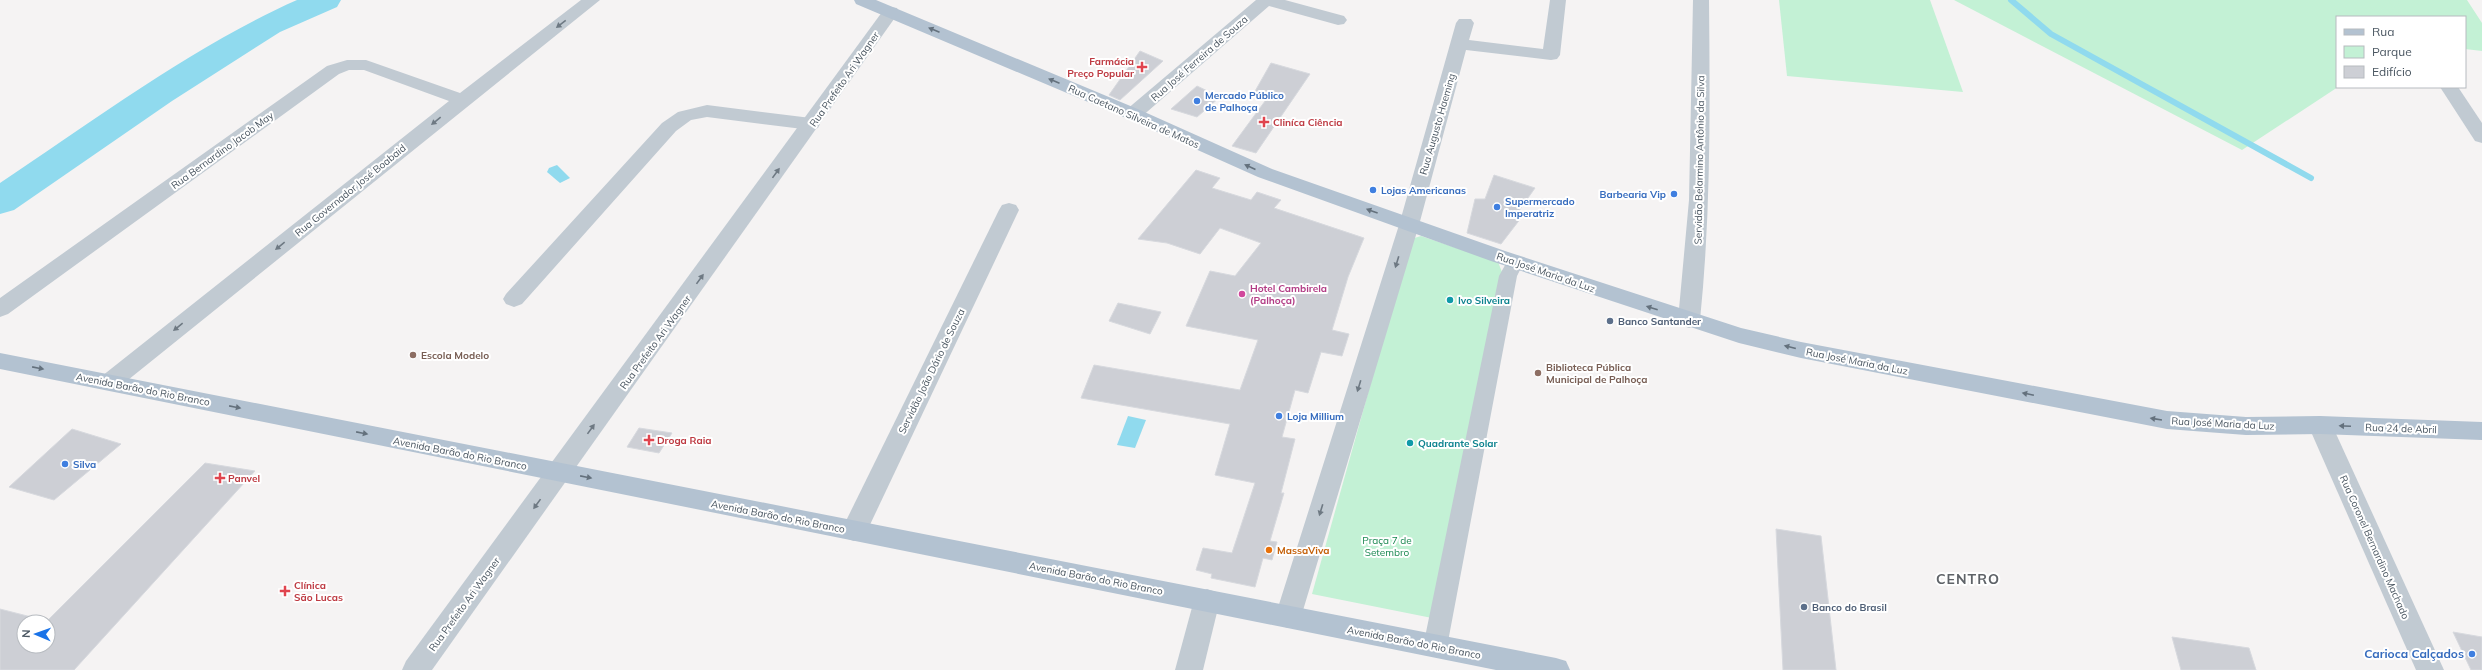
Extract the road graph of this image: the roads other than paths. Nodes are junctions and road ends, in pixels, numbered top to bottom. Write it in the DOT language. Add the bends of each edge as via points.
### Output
graph roads {
  1 [pos="592,0"];
  2 [pos="862,0"];
  3 [pos="1266,0"];
  4 [pos="1558,0"];
  5 [pos="1701,0"];
  6 [pos="891,12"];
  7 [pos="1338,20"];
  8 [pos="1465,23"];
  9 [pos="1459,44"];
  10 [pos="2450,88"];
  11 [pos="462,100"];
  12 [pos="1133,114"];
  13 [pos="812,124"];
  14 [pos="2482,137"];
  15 [pos="1009,210"];
  16 [pos="1409,224"];
  17 [pos="1515,262"];
  18 [pos="514,299"];
  19 [pos="0,309"];
  20 [pos="1689,320"];
  21 [pos="0,361"];
  22 [pos="110,382"];
  23 [pos="2320,425"];
  24 [pos="2482,431"];
  25 [pos="560,472"];
  26 [pos="854,531"];
  27 [pos="1207,600"];
  28 [pos="1288,618"];
  29 [pos="1435,647"];
  30 [pos="416,670"];
  31 [pos="1189,670"];
  32 [pos="1556,670"];
  33 [pos="2430,670"];
  1 -- 11 [label="street, Rua Governador José Boabaid, one-way"];
  2 -- 6 [label="main road, Rua Caetano Silveira de Matos"];
  3 -- 7 [label="street"];
  3 -- 12 [label="street, Rua José Ferreira de Souza"];
  4 -- 9 [label="street" via="1551,55"];
  5 -- 20 [label="street, Servidão Belarmino Antônio da Silva" via="1698,223"];
  12 -- 6 [label="main road, Rua Caetano Silveira de Matos, one-way"];
  6 -- 13 [label="street, Rua Prefeito Ari Wagner"];
  8 -- 9 [label="street, Rua Augusto Haeming"];
  9 -- 16 [label="street, Rua Augusto Haeming"];
  10 -- 14 [label="street"];
  11 -- 19 [label="street, Rua Bernardino Jacob May" via="366,65 347,65 333,70"];
  11 -- 22 [label="street, Rua Governador José Boabaid, one-way"];
  16 -- 12 [label="main road, Rua Caetano Silveira de Matos, one-way" via="1265,174"];
  13 -- 18 [label="street" via="707,111 686,116 669,127"];
  25 -- 13 [label="street, Rua Prefeito Ari Wagner, one-way"];
  15 -- 26 [label="street, Servidão João Dário de Souza"];
  16 -- 17 [label="main road, Rua José Maria da Luz"];
  16 -- 28 [label="street, one-way"];
  20 -- 17 [label="main road, Rua José Maria da Luz, one-way"];
  17 -- 29 [label="street" via="1508,276"];
  23 -- 20 [label="main road, Rua José Maria da Luz, one-way" via="2246,426 2159,419 1801,350"];
  21 -- 22 [label="main road, Avenida Barão do Rio Branco, one-way"];
  22 -- 25 [label="main road, Avenida Barão do Rio Branco, one-way"];
  24 -- 23 [label="main road, Rua 24 de Abril, one-way"];
  23 -- 33 [label="street, Rua Coronel Bernardino Machado"];
  25 -- 26 [label="main road, Avenida Barão do Rio Branco, one-way"];
  25 -- 30 [label="street, Rua Prefeito Ari Wagner, one-way"];
  26 -- 27 [label="main road, Avenida Barão do Rio Branco"];
  27 -- 28 [label="main road, Avenida Barão do Rio Branco"];
  27 -- 31 [label="street"];
  28 -- 29 [label="main road, Avenida Barão do Rio Branco"];
  29 -- 32 [label="main road, Avenida Barão do Rio Branco"];
}
